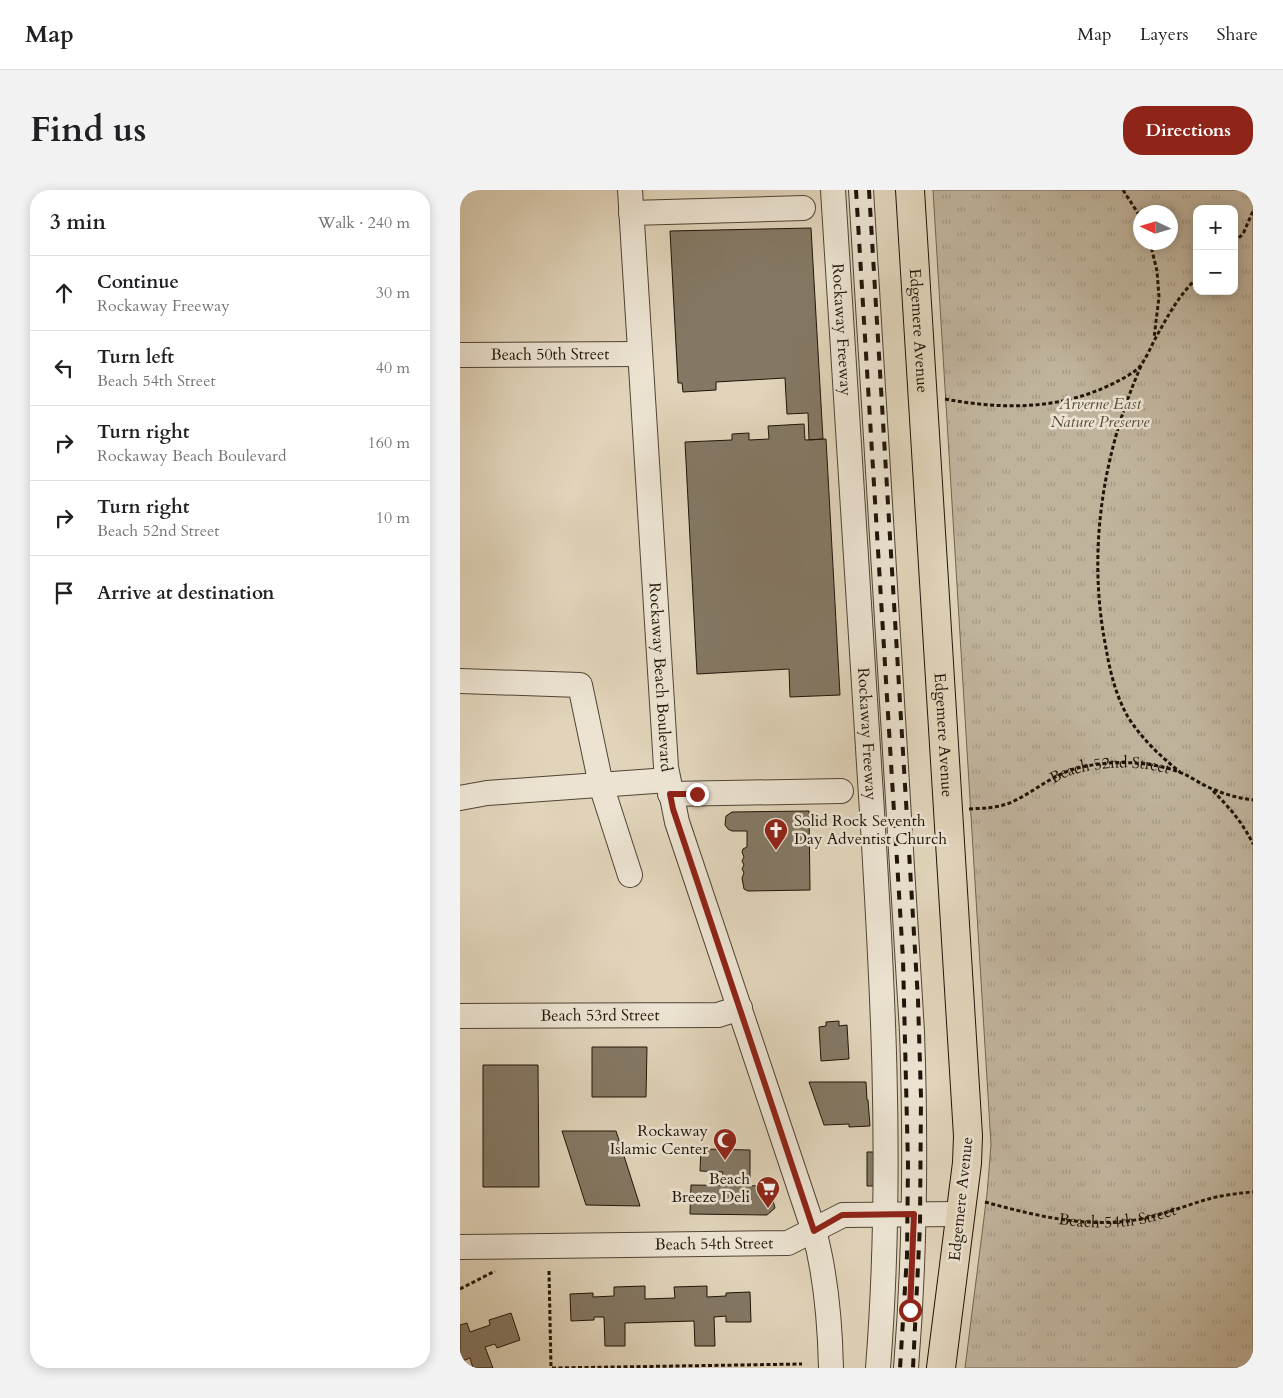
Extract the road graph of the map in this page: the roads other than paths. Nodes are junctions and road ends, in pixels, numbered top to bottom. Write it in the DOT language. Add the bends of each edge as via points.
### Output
graph roads {
  1 [pos="833,190"];
  2 [pos="861,190"];
  3 [pos="910,190"];
  4 [pos="630,201"];
  5 [pos="803,208"];
  6 [pos="460,354"];
  7 [pos="640,354"];
  8 [pos="460,680"];
  9 [pos="601,784"];
  10 [pos="669,787"];
  11 [pos="841,792"];
  12 [pos="460,798"];
  13 [pos="630,875"];
  14 [pos="740,1008"];
  15 [pos="460,1016"];
  16 [pos="971,1207"];
  17 [pos="914,1214"];
  18 [pos="886,1215"];
  19 [pos="814,1231"];
  20 [pos="460,1247"];
  21 [pos="831,1368"];
  22 [pos="878,1368"];
  23 [pos="906,1368"];
  24 [pos="941,1368"];
  1 -- 18 [label="street, Rockaway Freeway" via="883,1003"];
  2 -- 17 [label="street, Rockaway Freeway" via="910,979 915,1124"];
  3 -- 16 [label="main road, Edgemere Avenue"];
  4 -- 5 [label="street"];
  4 -- 7 [label="street, Rockaway Beach Boulevard"];
  6 -- 7 [label="street, Beach 50th Street"];
  7 -- 10 [label="street, Rockaway Beach Boulevard"];
  8 -- 9 [label="street" via="580,685"];
  9 -- 10 [label="street"];
  9 -- 12 [label="street"];
  9 -- 13 [label="street"];
  10 -- 11 [label="street"];
  10 -- 14 [label="street, Rockaway Beach Boulevard" via="677,822"];
  14 -- 15 [label="street, Beach 53rd Street" via="718,1015"];
  14 -- 19 [label="street, Rockaway Beach Boulevard"];
  16 -- 17 [label="street, Beach 54th Street"];
  16 -- 24 [label="main road, Edgemere Avenue"];
  17 -- 18 [label="street, Beach 54th Street"];
  17 -- 23 [label="street, Rockaway Freeway"];
  18 -- 19 [label="street, Beach 54th Street" via="842,1215"];
  18 -- 22 [label="street, Rockaway Freeway"];
  19 -- 20 [label="street, Beach 54th Street" via="788,1243"];
  19 -- 21 [label="street, Rockaway Beach Boulevard" via="824,1280"];
}
